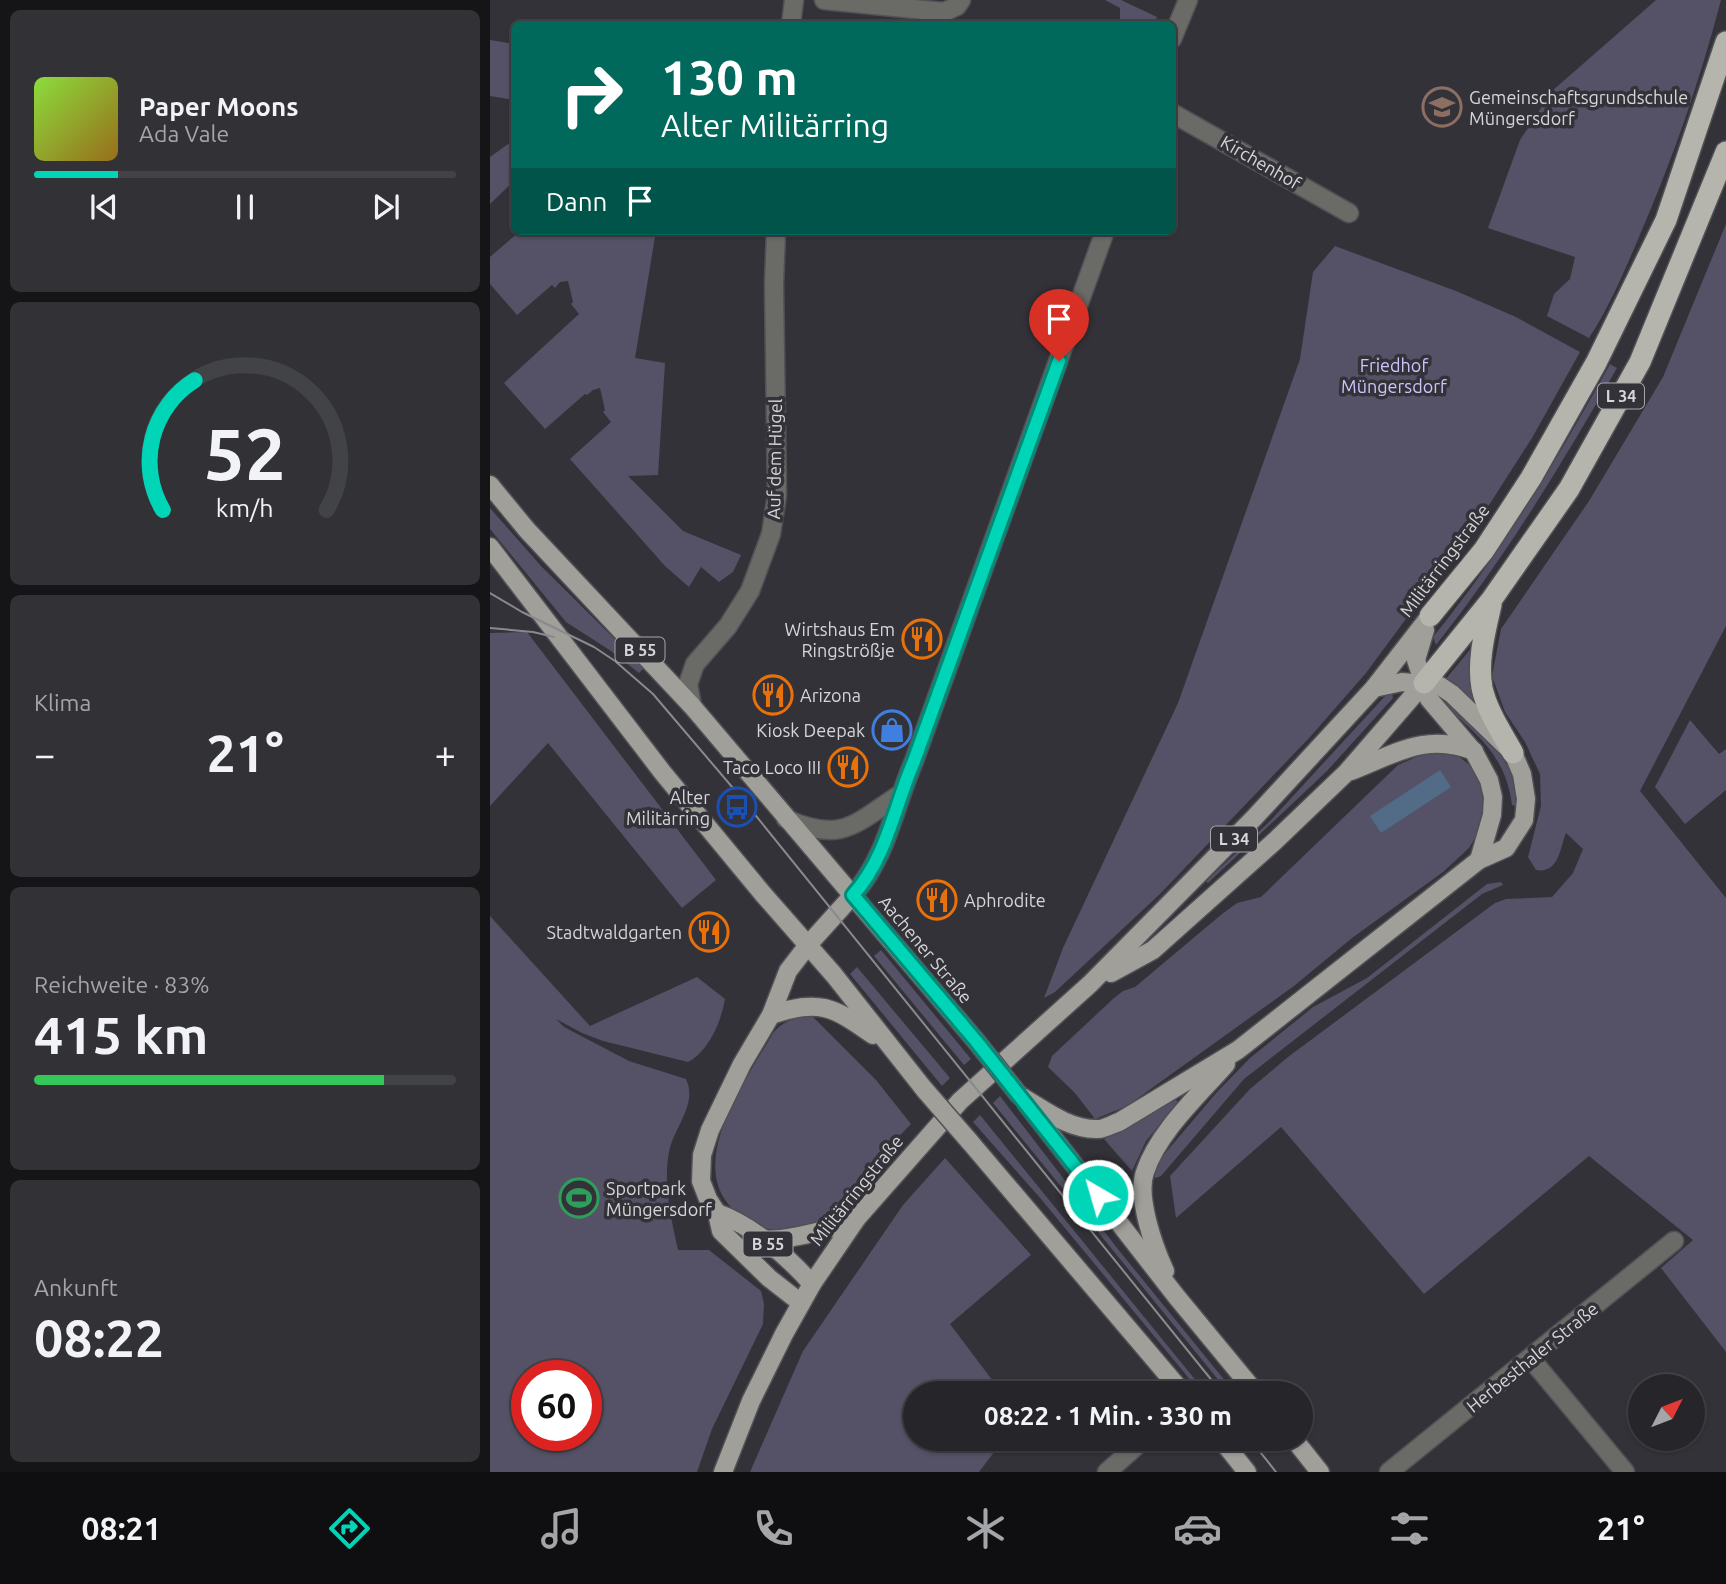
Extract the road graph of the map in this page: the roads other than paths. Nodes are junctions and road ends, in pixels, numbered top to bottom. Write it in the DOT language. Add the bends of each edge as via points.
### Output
graph roads {
  1 [pos="794,0"];
  2 [pos="824,0"];
  3 [pos="961,0"];
  4 [pos="1188,0"];
  5 [pos="791,21"];
  6 [pos="1176,30"];
  7 [pos="1726,42"];
  8 [pos="1176,115"];
  9 [pos="1726,152"];
  10 [pos="1349,213"];
  11 [pos="776,235"];
  12 [pos="1104,235"];
  13 [pos="490,485"];
  14 [pos="490,547"];
  15 [pos="1492,599"];
  16 [pos="1430,616"];
  17 [pos="1424,683"];
  18 [pos="1374,688"];
  19 [pos="692,706"];
  20 [pos="1474,751"];
  21 [pos="1513,753"];
  22 [pos="1347,772"];
  23 [pos="900,795"];
  24 [pos="785,818"];
  25 [pos="1479,860"];
  26 [pos="853,895"];
  27 [pos="808,944"];
  28 [pos="1090,984"];
  29 [pos="771,1015"];
  30 [pos="1238,1050"];
  31 [pos="899,1059"];
  32 [pos="1019,1095"];
  33 [pos="717,1213"];
  34 [pos="857,1218"];
  35 [pos="763,1241"];
  36 [pos="1674,1241"];
  37 [pos="812,1284"];
  38 [pos="1176,1296"];
  39 [pos="801,1303"];
  40 [pos="1531,1359"];
  41 [pos="1173,1381"];
  42 [pos="1246,1381"];
  43 [pos="1130,1451"];
  44 [pos="1230,1451"];
  45 [pos="1303,1451"];
  46 [pos="723,1472"];
  47 [pos="1107,1472"];
  48 [pos="1247,1472"];
  49 [pos="1320,1472"];
  50 [pos="1389,1472"];
  51 [pos="1625,1472"];
  1 -- 5 [label="street"];
  2 -- 3 [label="street" via="944,12"];
  4 -- 6 [label="street"];
  7 -- 16 [label="highway, Militärringstraße / L 34" via="1666,220 1595,363 1485,550"];
  8 -- 10 [label="street, Kirchenhof"];
  9 -- 15 [label="highway, Militärringstraße / L 34" via="1640,362 1569,489"];
  11 -- 19 [label="street, Auf dem Hügel" via="777,495 771,534 750,591 695,664 688,684"];
  12 -- 23 [label="street"];
  13 -- 19 [label="main road, Aachener Straße / B 55"];
  14 -- 27 [label="main road" via="663,773"];
  15 -- 17 [label="highway, Militärringstraße / L 34"];
  15 -- 21 [label="highway" via="1482,688"];
  16 -- 17 [label="main road" via="1416,660"];
  16 -- 18 [label="main road, Militärringstraße / L 34"];
  17 -- 18 [label="main road"];
  17 -- 20 [label="main road" via="1434,706"];
  17 -- 21 [label="main road" via="1447,690"];
  17 -- 22 [label="main road, Militärringstraße / L 34"];
  18 -- 28 [label="main road, Militärringstraße / L 34"];
  19 -- 24 [label="main road, Aachener Straße / B 55"];
  20 -- 22 [label="main road" via="1432,743 1406,748"];
  20 -- 25 [label="main road" via="1493,797"];
  21 -- 25 [label="main road" via="1522,774 1524,820 1506,848"];
  22 -- 28 [label="main road, Militärringstraße / L 34" via="1153,950"];
  23 -- 24 [label="street" via="839,830 819,831"];
  23 -- 26 [label="street" via="882,852"];
  24 -- 26 [label="main road, Aachener Straße / B 55"];
  25 -- 30 [label="main road"];
  26 -- 27 [label="main road"];
  26 -- 32 [label="main road, Aachener Straße / B 55, bridge"];
  27 -- 29 [label="main road" via="788,971"];
  27 -- 31 [label="main road"];
  28 -- 34 [label="main road, Militärringstraße / L 34" via="960,1101"];
  29 -- 31 [label="main road" via="795,1007 832,1009"];
  29 -- 33 [label="main road" via="738,1072 702,1155 701,1181"];
  30 -- 32 [label="main road" via="1142,1110 1100,1129 1062,1121"];
  30 -- 38 [label="main road" via="1157,1144 1143,1174 1152,1237"];
  31 -- 41 [label="main road, bridge"];
  32 -- 38 [label="main road, Aachener Straße / B 55"];
  33 -- 35 [label="main road, B 55" via="734,1219"];
  33 -- 39 [label="main road" via="721,1231"];
  34 -- 35 [label="main road, B 55" via="829,1231"];
  34 -- 37 [label="main road, Militärringstraße / L 34"];
  35 -- 37 [label="main road, B 55" via="791,1260"];
  36 -- 40 [label="street, Herbesthaler Straße"];
  37 -- 39 [label="main road, Militärringstraße / L 34"];
  38 -- 42 [label="main road, Aachener Straße / B 55"];
  39 -- 46 [label="main road, Militärringstraße / L 34" via="751,1401"];
  40 -- 50 [label="street, Herbesthaler Straße"];
  40 -- 51 [label="street"];
  43 -- 47 [label="street"];
  44 -- 48 [label="main road"];
  45 -- 49 [label="main road"];
}
